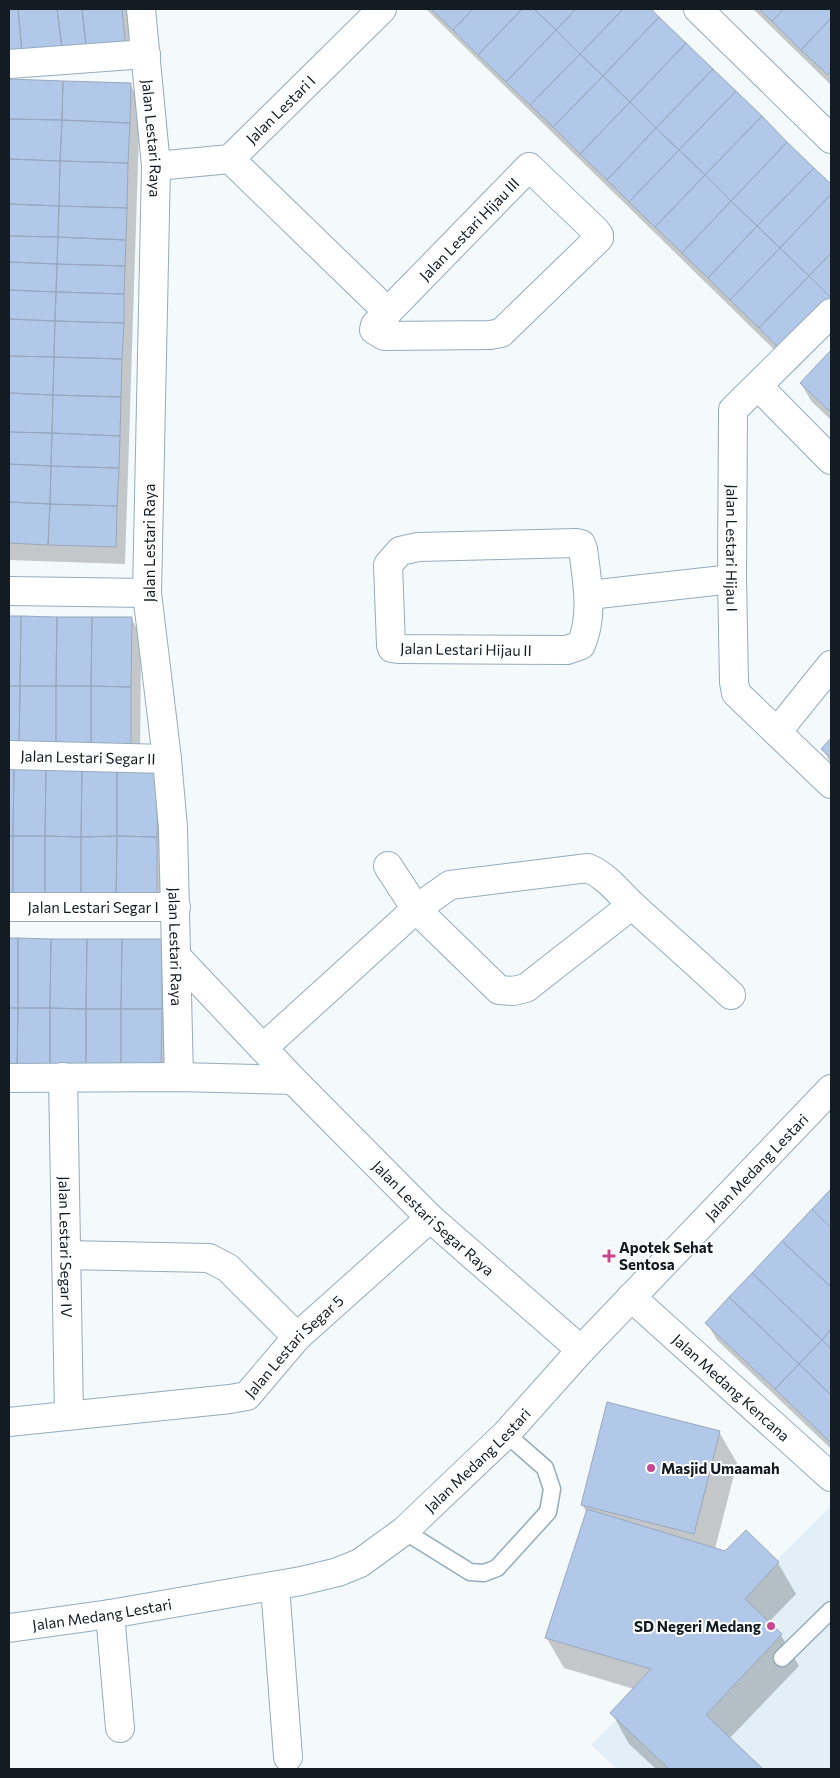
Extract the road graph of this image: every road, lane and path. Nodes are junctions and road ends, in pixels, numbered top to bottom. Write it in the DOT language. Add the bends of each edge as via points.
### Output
graph roads {
  1 [pos="141,9"];
  2 [pos="382,9"];
  3 [pos="698,9"];
  4 [pos="146,54"];
  5 [pos="9,64"];
  6 [pos="831,139"];
  7 [pos="230,158"];
  8 [pos="156,166"];
  9 [pos="388,312"];
  10 [pos="831,313"];
  11 [pos="758,386"];
  12 [pos="831,460"];
  13 [pos="732,579"];
  14 [pos="9,591"];
  15 [pos="147,593"];
  16 [pos="589,595"];
  17 [pos="831,665"];
  18 [pos="777,732"];
  19 [pos="9,755"];
  20 [pos="167,758"];
  21 [pos="831,784"];
  22 [pos="388,866"];
  23 [pos="632,905"];
  24 [pos="9,907"];
  25 [pos="176,907"];
  26 [pos="416,910"];
  27 [pos="177,957"];
  28 [pos="731,995"];
  29 [pos="262,1048"];
  30 [pos="63,1077"];
  31 [pos="179,1077"];
  32 [pos="9,1078"];
  33 [pos="293,1080"];
  34 [pos="831,1089"];
  35 [pos="430,1218"];
  36 [pos="66,1255"];
  37 [pos="631,1298"];
  38 [pos="297,1337"];
  39 [pos="581,1350"];
  40 [pos="69,1415"];
  41 [pos="9,1422"];
  42 [pos="506,1434"];
  43 [pos="831,1476"];
  44 [pos="404,1531"];
  45 [pos="275,1586"];
  46 [pos="831,1610"];
  47 [pos="110,1614"];
  48 [pos="9,1628"];
  49 [pos="782,1658"];
  50 [pos="120,1728"];
  51 [pos="288,1757"];
  1 -- 4 [label="street, Jalan Lestari Raya"];
  2 -- 7 [label="street, Jalan Lestari I"];
  3 -- 6 [label="street"];
  4 -- 5 [label="street"];
  4 -- 8 [label="street, Jalan Lestari Raya"];
  7 -- 8 [label="street"];
  7 -- 9 [label="street"];
  8 -- 15 [label="street, Jalan Lestari Raya"];
  9 -- 9 [label="street, Jalan Lestari Hijau III" via="374,330 384,336 501,333 599,238 599,234 529,168"];
  10 -- 11 [label="street, Jalan Lestari Hijau I"];
  11 -- 12 [label="street"];
  11 -- 13 [label="street, Jalan Lestari Hijau I" via="733,410"];
  13 -- 16 [label="street"];
  13 -- 18 [label="street, Jalan Lestari Hijau I" via="736,693"];
  14 -- 15 [label="street"];
  15 -- 20 [label="street, Jalan Lestari Raya"];
  16 -- 16 [label="street, Jalan Lestari Hijau II" via="581,544 418,546 400,551 388,565 391,645 400,649 567,650 581,646 586,633"];
  17 -- 18 [label="street"];
  18 -- 21 [label="street, Jalan Lestari Hijau I"];
  19 -- 20 [label="street, Jalan Lestari Segar II"];
  20 -- 25 [label="street, Jalan Lestari Raya"];
  22 -- 26 [label="street"];
  23 -- 26 [label="street" via="598,872 588,868 450,884"];
  23 -- 26 [label="street" via="526,988 513,991 499,990"];
  23 -- 28 [label="street"];
  24 -- 25 [label="street, Jalan Lestari Segar I"];
  25 -- 27 [label="street, Jalan Lestari Raya"];
  26 -- 29 [label="street"];
  27 -- 29 [label="street, Jalan Lestari Segar Raya"];
  27 -- 31 [label="street, Jalan Lestari Raya"];
  29 -- 33 [label="street, Jalan Lestari Segar Raya"];
  30 -- 31 [label="street"];
  30 -- 32 [label="street"];
  30 -- 36 [label="street, Jalan Lestari Segar IV"];
  31 -- 33 [label="street"];
  33 -- 35 [label="street, Jalan Lestari Segar Raya"];
  34 -- 37 [label="street, Jalan Medang Lestari"];
  35 -- 38 [label="street, Jalan Lestari Segar 5"];
  35 -- 39 [label="street, Jalan Lestari Segar Raya"];
  36 -- 38 [label="street" via="209,1258 228,1268"];
  36 -- 40 [label="street, Jalan Lestari Segar IV"];
  37 -- 39 [label="street, Jalan Medang Lestari"];
  37 -- 43 [label="street, Jalan Medang Kencana"];
  38 -- 40 [label="street, Jalan Lestari Segar 5" via="247,1396"];
  39 -- 42 [label="street, Jalan Medang Lestari"];
  40 -- 41 [label="street, Jalan Lestari Segar 5"];
  42 -- 44 [label="street, Jalan Medang Lestari"];
  42 -- 44 [label="lane" via="545,1468 552,1489 548,1512 497,1568 484,1573 470,1572"];
  44 -- 45 [label="street, Jalan Medang Lestari" via="360,1563 301,1582"];
  45 -- 47 [label="street, Jalan Medang Lestari"];
  45 -- 51 [label="street"];
  46 -- 49 [label="lane"];
  47 -- 48 [label="street, Jalan Medang Lestari"];
  47 -- 50 [label="street"];
}
